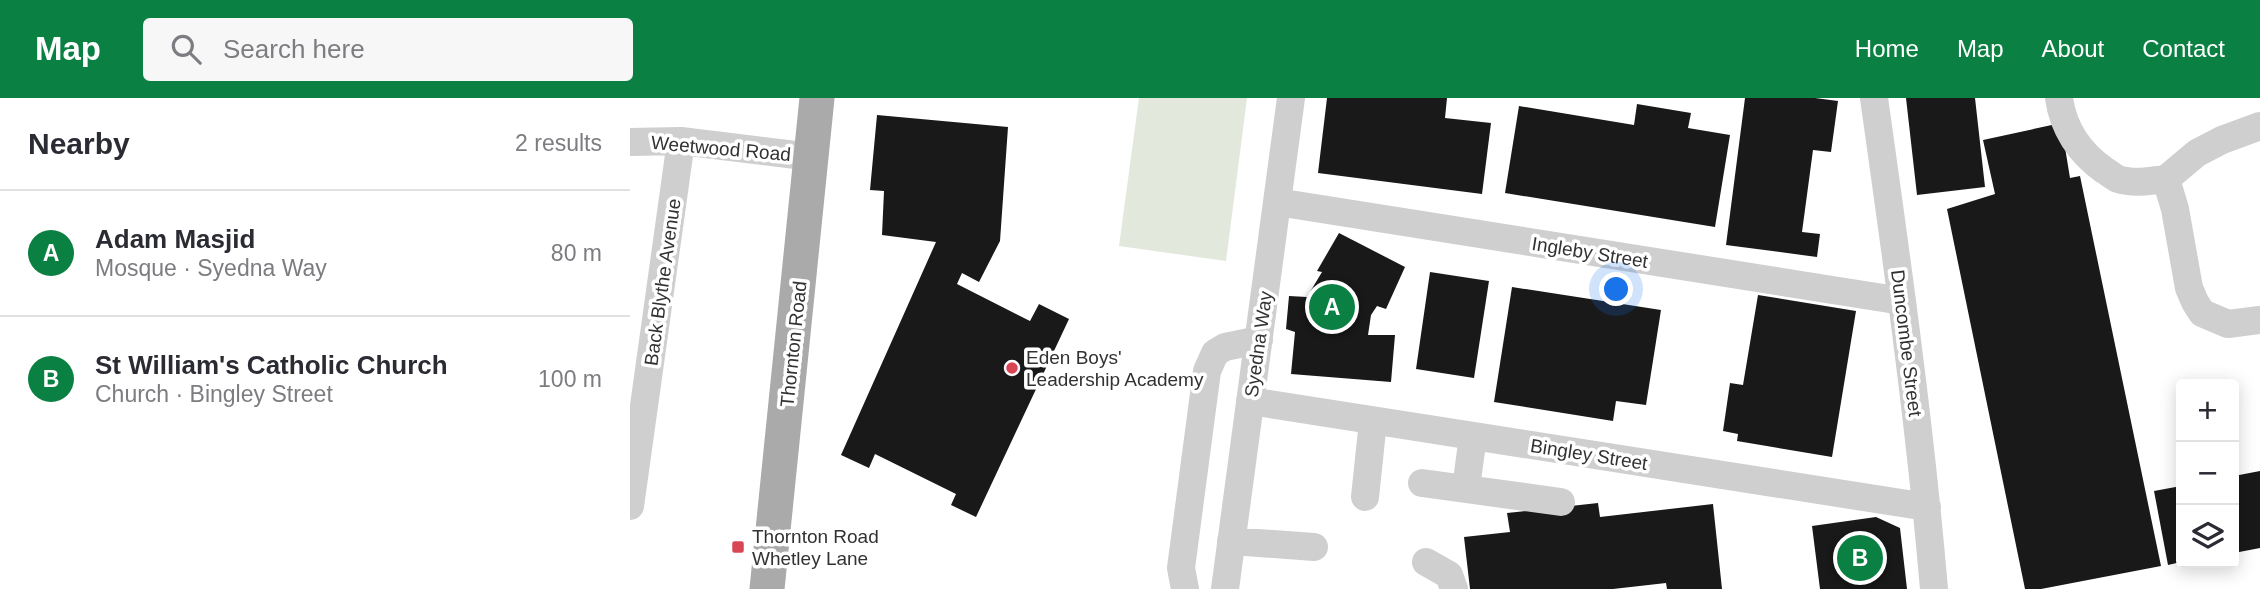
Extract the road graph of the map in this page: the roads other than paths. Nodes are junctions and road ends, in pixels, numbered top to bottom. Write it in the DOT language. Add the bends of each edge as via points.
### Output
graph roads {
  1 [pos="817,98"];
  2 [pos="1291,98"];
  3 [pos="1874,98"];
  4 [pos="2059,98"];
  5 [pos="2260,126"];
  6 [pos="681,141"];
  7 [pos="630,142"];
  8 [pos="812,157"];
  9 [pos="2166,178"];
  10 [pos="1277,202"];
  11 [pos="1902,301"];
  12 [pos="2260,320"];
  13 [pos="1259,340"];
  14 [pos="1251,401"];
  15 [pos="1373,421"];
  16 [pos="1473,436"];
  17 [pos="1422,483"];
  18 [pos="1466,488"];
  19 [pos="1365,497"];
  20 [pos="1561,502"];
  21 [pos="630,506"];
  22 [pos="1927,508"];
  23 [pos="1231,541"];
  24 [pos="1314,547"];
  25 [pos="1178,585"];
  26 [pos="766,589"];
  27 [pos="1225,589"];
  28 [pos="1438,589"];
  29 [pos="1454,589"];
  30 [pos="1934,589"];
  1 -- 8 [label="main road, Thornton Road"];
  2 -- 10 [label="street, Syedna Way"];
  3 -- 11 [label="street, Duncombe Street"];
  4 -- 9 [label="street" via="2070,133 2087,158 2117,179"];
  5 -- 9 [label="street" via="2197,153"];
  6 -- 7 [label="street, Weetwood Road"];
  6 -- 8 [label="street, Weetwood Road"];
  6 -- 21 [label="street, Back Blythe Avenue"];
  8 -- 26 [label="main road, Thornton Road"];
  9 -- 12 [label="street" via="2189,288 2202,313 2228,324"];
  10 -- 11 [label="street, Ingleby Street"];
  10 -- 13 [label="street, Syedna Way"];
  11 -- 22 [label="street, Duncombe Street"];
  13 -- 14 [label="street, Syedna Way"];
  13 -- 25 [label="street" via="1225,347 1215,353 1207,371"];
  14 -- 15 [label="street, Bingley Street"];
  14 -- 23 [label="street, Syedna Way"];
  15 -- 16 [label="street, Bingley Street"];
  15 -- 19 [label="street"];
  16 -- 18 [label="street"];
  16 -- 22 [label="street, Bingley Street"];
  17 -- 18 [label="street"];
  18 -- 20 [label="street"];
  22 -- 30 [label="street, Duncombe Street"];
  23 -- 24 [label="street"];
  23 -- 27 [label="street, Syedna Way"];
  28 -- 29 [label="street" via="1426,562 1449,575"];
}
